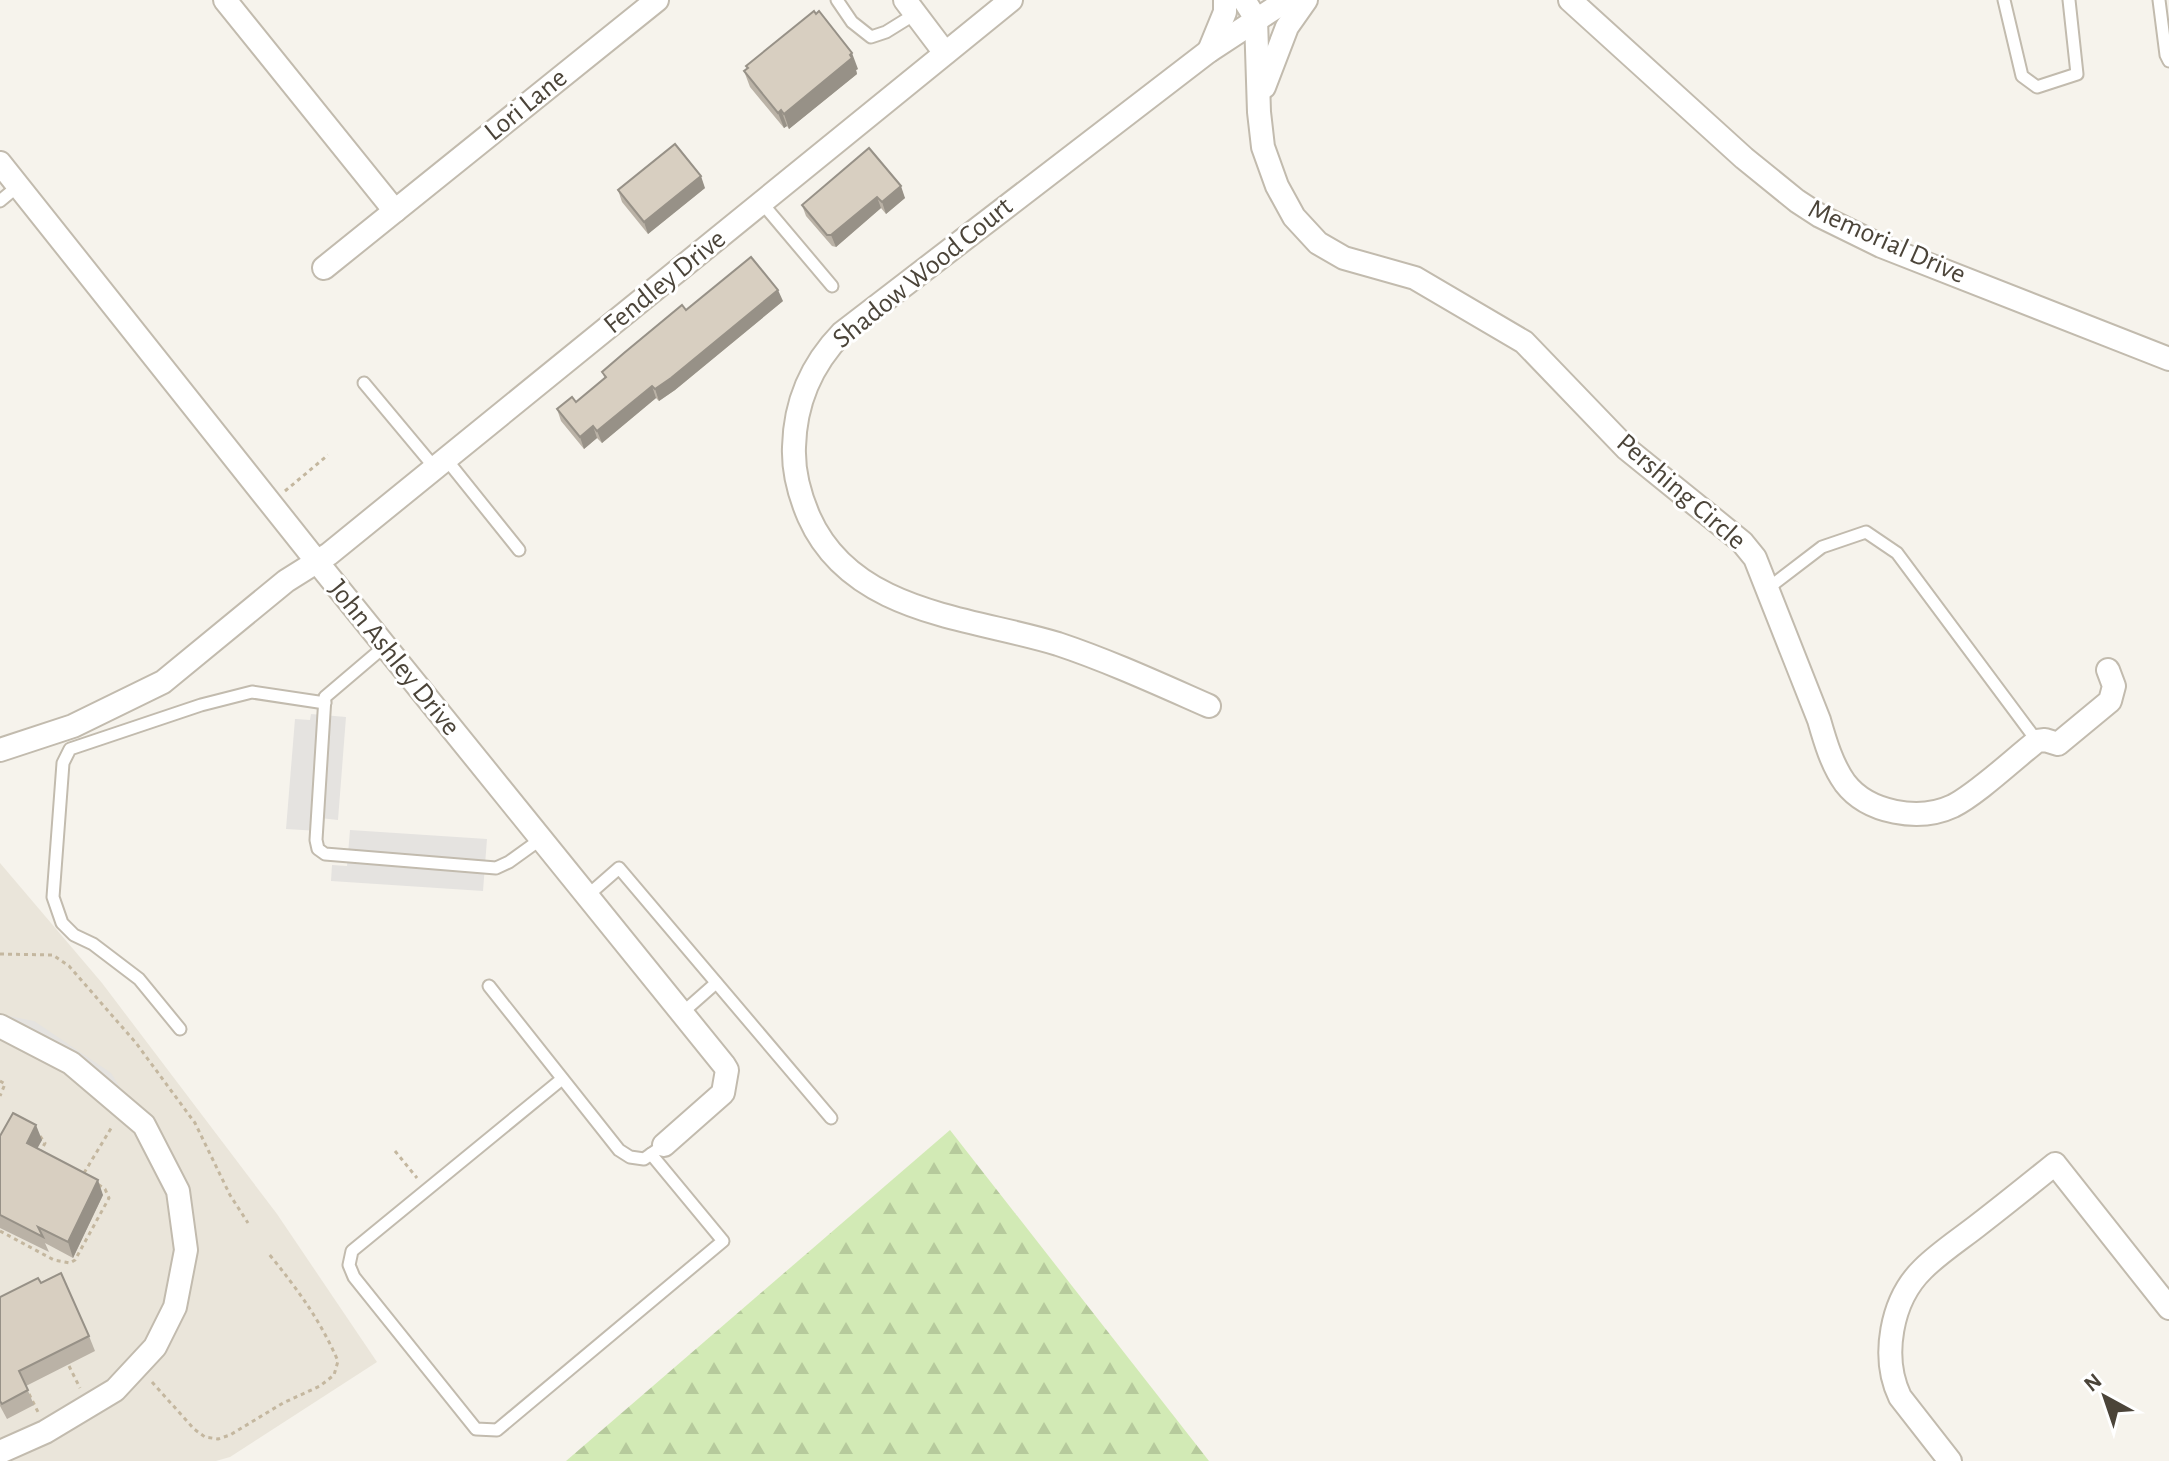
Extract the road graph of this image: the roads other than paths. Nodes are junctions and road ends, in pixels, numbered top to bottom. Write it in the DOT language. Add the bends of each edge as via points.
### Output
graph roads {
  1 [pos="225,0"];
  2 [pos="657,0"];
  3 [pos="837,0"];
  4 [pos="1011,0"];
  5 [pos="1225,0"];
  6 [pos="1287,0"];
  7 [pos="1306,0"];
  8 [pos="1570,0"];
  9 [pos="2004,0"];
  10 [pos="2069,0"];
  11 [pos="2159,0"];
  12 [pos="910,7"];
  13 [pos="1250,10"];
  14 [pos="1209,51"];
  15 [pos="945,53"];
  16 [pos="2169,61"];
  17 [pos="1259,112"];
  18 [pos="0,163"];
  19 [pos="18,186"];
  20 [pos="0,201"];
  21 [pos="762,203"];
  22 [pos="395,211"];
  23 [pos="324,268"];
  24 [pos="832,286"];
  25 [pos="2169,359"];
  26 [pos="364,383"];
  27 [pos="440,464"];
  28 [pos="519,550"];
  29 [pos="318,563"];
  30 [pos="1767,589"];
  31 [pos="385,646"];
  32 [pos="2108,670"];
  33 [pos="325,703"];
  34 [pos="1209,706"];
  35 [pos="2037,741"];
  36 [pos="0,750"];
  37 [pos="541,839"];
  38 [pos="587,896"];
  39 [pos="716,983"];
  40 [pos="489,986"];
  41 [pos="682,1013"];
  42 [pos="0,1026"];
  43 [pos="180,1029"];
  44 [pos="562,1079"];
  45 [pos="831,1118"];
  46 [pos="657,1149"];
  47 [pos="2169,1308"];
  48 [pos="0,1452"];
  49 [pos="1950,1461"];
  1 -- 22 [label="street"];
  2 -- 22 [label="street, Lori Lane"];
  3 -- 12 [label="lane" via="871,37 886,32"];
  4 -- 15 [label="street, Fendley Drive"];
  5 -- 14 [label="street"];
  6 -- 13 [label="street"];
  7 -- 17 [label="street" via="1276,49"];
  8 -- 25 [label="street, Memorial Drive" via="1744,158 1820,216 1881,246"];
  9 -- 10 [label="lane" via="2022,76 2037,87 2077,74"];
  11 -- 16 [label="lane"];
  12 -- 15 [label="street"];
  13 -- 14 [label="street, Shadow Wood Court"];
  13 -- 17 [label="street, Pershing Circle"];
  14 -- 34 [label="street, Shadow Wood Court" via="842,333 806,386 793,458 801,498 826,548 869,585 927,611 1090,655"];
  15 -- 21 [label="street, Fendley Drive"];
  17 -- 30 [label="street, Pershing Circle" via="1263,147 1277,186 1294,217 1318,243 1344,258 1415,278 1524,342 1627,449 1742,542"];
  18 -- 19 [label="street, John Ashley Drive"];
  19 -- 20 [label="lane"];
  19 -- 29 [label="street, John Ashley Drive"];
  21 -- 24 [label="lane"];
  21 -- 27 [label="street, Fendley Drive"];
  22 -- 23 [label="street, Lori Lane"];
  26 -- 27 [label="lane"];
  27 -- 28 [label="lane"];
  27 -- 29 [label="street, Fendley Drive"];
  29 -- 31 [label="street, John Ashley Drive"];
  29 -- 36 [label="street, Fendley Drive" via="286,581 163,682 73,726"];
  30 -- 35 [label="lane" via="1822,547 1866,532 1897,553"];
  30 -- 35 [label="street, Pershing Circle" via="1826,745 1844,781 1868,802 1897,813 1930,814 1954,805"];
  31 -- 33 [label="lane" via="325,697"];
  31 -- 37 [label="street, John Ashley Drive"];
  32 -- 35 [label="street, Pershing Circle" via="2114,686 2110,701 2058,744"];
  33 -- 37 [label="lane" via="316,840 325,854 496,868"];
  33 -- 43 [label="lane" via="252,692 70,749 63,763 53,897 57,913 74,935 139,979"];
  37 -- 38 [label="street, John Ashley Drive"];
  38 -- 39 [label="lane" via="619,868"];
  38 -- 41 [label="street, John Ashley Drive"];
  39 -- 41 [label="lane"];
  39 -- 45 [label="lane"];
  40 -- 44 [label="lane"];
  41 -- 46 [label="street, John Ashley Drive" via="724,1065 726,1085 717,1100"];
  42 -- 48 [label="street" via="71,1063 144,1125 178,1191 186,1250 175,1307 155,1347 115,1390"];
  44 -- 46 [label="lane" via="619,1150 644,1159"];
  44 -- 46 [label="lane" via="352,1251 349,1265 354,1277 476,1429 497,1430 723,1241"];
  47 -- 49 [label="street" via="2055,1164 1922,1270 1903,1297 1890,1359 1900,1397"];
}
